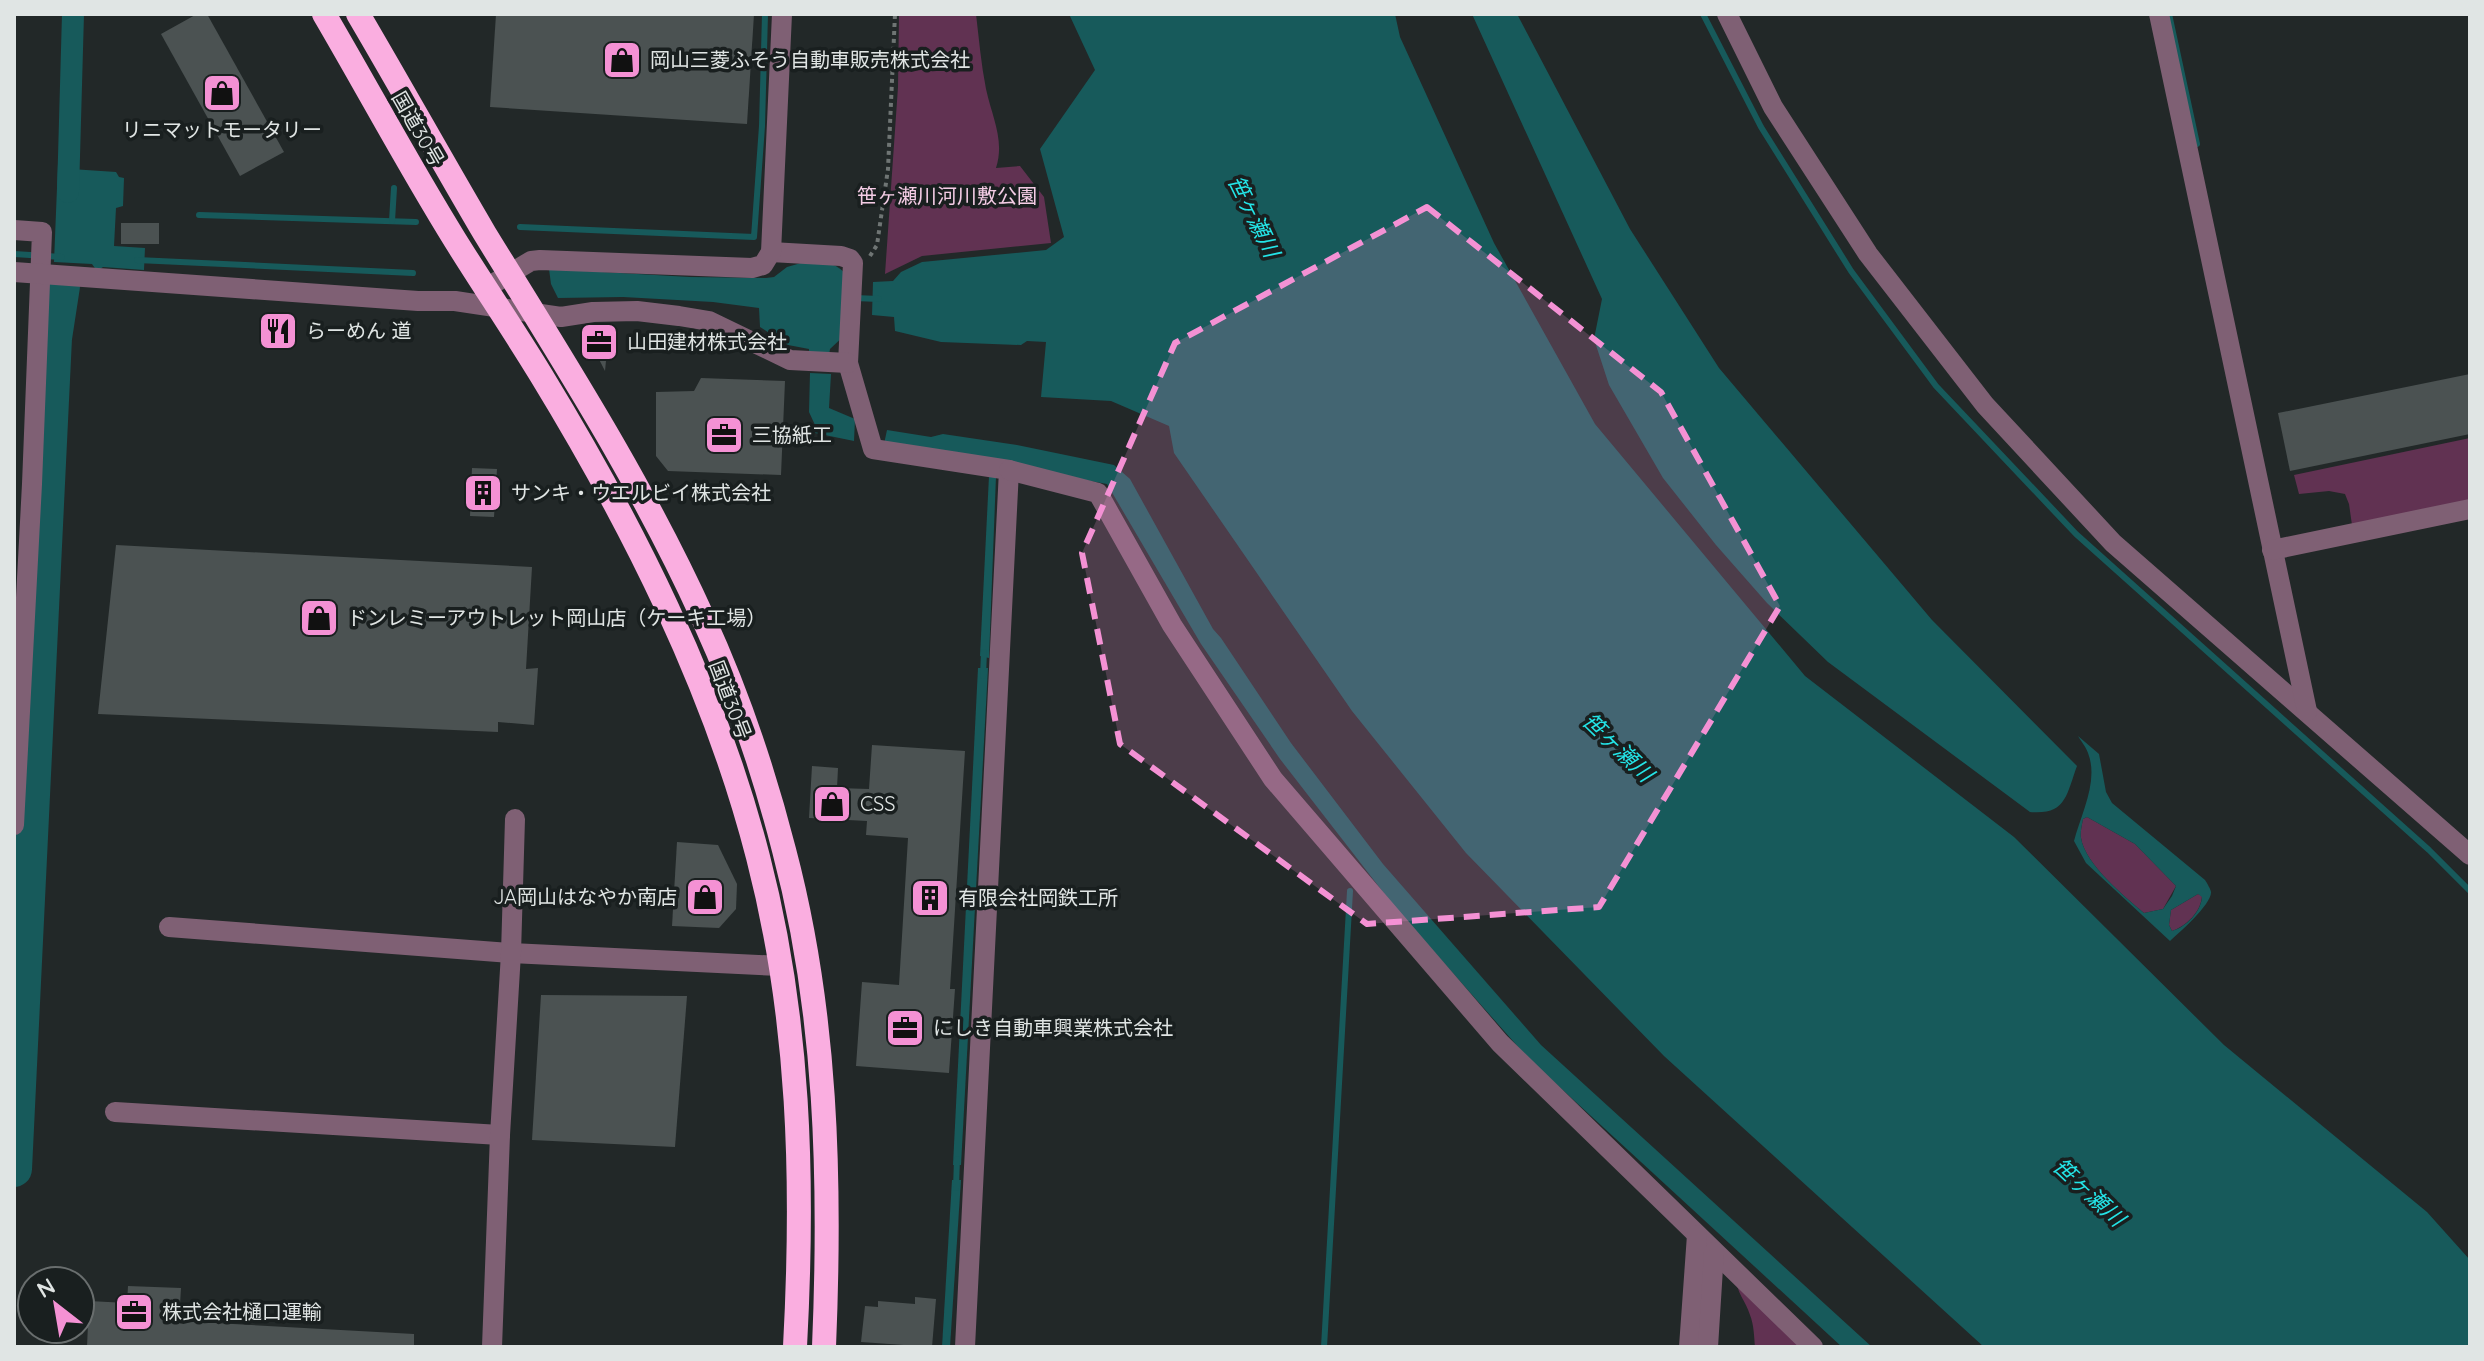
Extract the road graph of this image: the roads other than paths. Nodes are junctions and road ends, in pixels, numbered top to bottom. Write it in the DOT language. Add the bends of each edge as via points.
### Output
graph roads {
  1 [pos="324,14"];
  2 [pos="358,14"];
  3 [pos="782,14"];
  4 [pos="1727,14"];
  5 [pos="2159,14"];
  6 [pos="14,230"];
  7 [pos="771,252"];
  8 [pos="41,270"];
  9 [pos="14,272"];
  10 [pos="510,274"];
  11 [pos="492,298"];
  12 [pos="535,313"];
  13 [pos="840,363"];
  14 [pos="999,469"];
  15 [pos="23,484"];
  16 [pos="2470,509"];
  17 [pos="2280,549"];
  18 [pos="2307,711"];
  19 [pos="515,819"];
  20 [pos="14,825"];
  21 [pos="2470,855"];
  22 [pos="169,927"];
  23 [pos="511,953"];
  24 [pos="780,966"];
  25 [pos="115,1112"];
  26 [pos="500,1135"];
  27 [pos="1697,1235"];
  28 [pos="1714,1252"];
  29 [pos="492,1347"];
  30 [pos="795,1347"];
  31 [pos="824,1347"];
  32 [pos="965,1347"];
  33 [pos="1689,1347"];
  34 [pos="1708,1347"];
  35 [pos="1813,1347"];
  1 -- 11 [label="highway, 国道30号"];
  2 -- 10 [label="highway, 国道30号"];
  3 -- 7 [label="street"];
  4 -- 18 [label="street" via="1773,107 1868,254 1985,405 2113,543"];
  5 -- 17 [label="street"];
  6 -- 8 [label="street" via="42,232"];
  7 -- 10 [label="street" via="763,265 752,268 540,260"];
  7 -- 13 [label="street" via="850,259 852,318"];
  8 -- 9 [label="street"];
  8 -- 11 [label="street" via="418,301"];
  8 -- 15 [label="street"];
  10 -- 11 [label="street"];
  10 -- 12 [label="highway, 国道30号"];
  11 -- 12 [label="street"];
  11 -- 24 [label="highway, 国道30号" via="617,507 685,650 713,716 753,841"];
  12 -- 13 [label="street" via="561,317 637,311 709,321 777,356"];
  12 -- 31 [label="highway, 国道30号" via="639,489 704,620 739,707 785,852 820,1060 828,1217"];
  13 -- 14 [label="street" via="873,449"];
  14 -- 27 [label="street" via="1098,493 1172,625 1273,779 1500,1043"];
  14 -- 32 [label="street"];
  15 -- 20 [label="street"];
  16 -- 17 [label="street"];
  17 -- 18 [label="street"];
  18 -- 21 [label="street"];
  19 -- 23 [label="street"];
  22 -- 23 [label="street"];
  23 -- 24 [label="street"];
  23 -- 26 [label="street"];
  24 -- 30 [label="highway, 国道30号" via="799,1141"];
  25 -- 26 [label="street"];
  26 -- 29 [label="street"];
  27 -- 28 [label="street"];
  27 -- 33 [label="street"];
  28 -- 34 [label="street"];
  28 -- 35 [label="street"];
}
